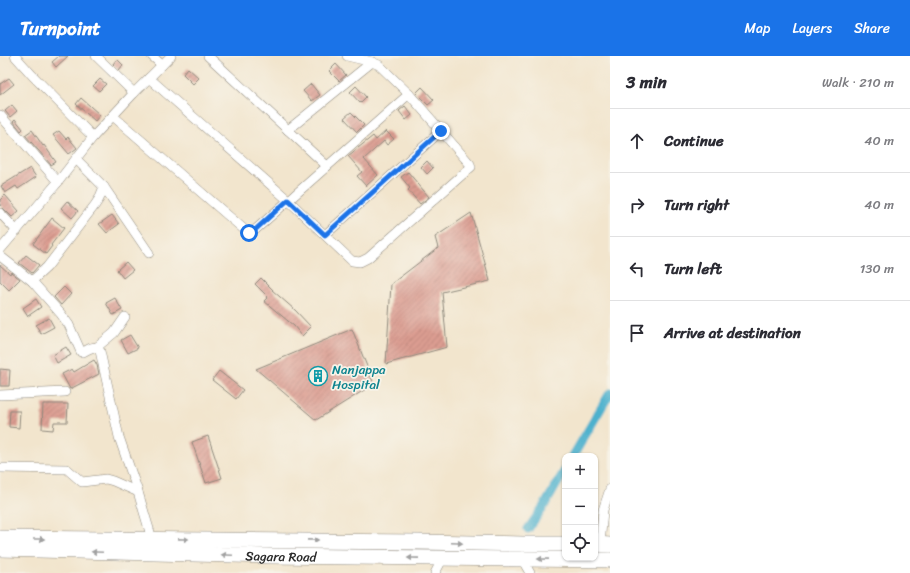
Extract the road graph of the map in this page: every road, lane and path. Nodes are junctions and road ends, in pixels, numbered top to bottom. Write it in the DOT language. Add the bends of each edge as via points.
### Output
graph roads {
  1 [pos="15,56"];
  2 [pos="96,56"];
  3 [pos="152,56"];
  4 [pos="171,56"];
  5 [pos="208,56"];
  6 [pos="347,56"];
  7 [pos="372,62"];
  8 [pos="162,65"];
  9 [pos="149,78"];
  10 [pos="134,93"];
  11 [pos="409,94"];
  12 [pos="0,115"];
  13 [pos="114,116"];
  14 [pos="288,130"];
  15 [pos="441,131"];
  16 [pos="93,137"];
  17 [pos="76,159"];
  18 [pos="327,166"];
  19 [pos="58,182"];
  20 [pos="104,187"];
  21 [pos="288,200"];
  22 [pos="0,213"];
  23 [pos="17,231"];
  24 [pos="325,235"];
  25 [pos="0,250"];
  26 [pos="149,252"];
  27 [pos="0,256"];
  28 [pos="32,281"];
  29 [pos="125,317"];
  30 [pos="97,347"];
  31 [pos="65,392"];
  32 [pos="0,395"];
  33 [pos="0,468"];
  34 [pos="610,489"];
  35 [pos="138,492"];
  36 [pos="0,538"];
  37 [pos="152,539"];
  38 [pos="562,545"];
  39 [pos="602,545"];
  40 [pos="0,549"];
  41 [pos="523,552"];
  42 [pos="443,558"];
  43 [pos="610,560"];
  44 [pos="435,573"];
  45 [pos="530,573"];
  1 -- 16 [label="street"];
  2 -- 10 [label="street"];
  3 -- 8 [label="street"];
  4 -- 8 [label="street"];
  5 -- 14 [label="street"];
  6 -- 7 [label="street"];
  7 -- 11 [label="street"];
  7 -- 14 [label="street"];
  8 -- 9 [label="street"];
  9 -- 10 [label="street"];
  9 -- 21 [label="street"];
  10 -- 13 [label="street"];
  11 -- 15 [label="street"];
  11 -- 18 [label="street"];
  12 -- 19 [label="street"];
  13 -- 16 [label="street"];
  13 -- 21 [label="street" via="246,232 255,230"];
  14 -- 18 [label="street"];
  15 -- 24 [label="street"];
  15 -- 24 [label="street" via="470,164 470,168 365,260 352,261"];
  16 -- 17 [label="street"];
  17 -- 19 [label="street"];
  17 -- 20 [label="street"];
  18 -- 21 [label="street"];
  19 -- 23 [label="street"];
  20 -- 26 [label="street"];
  20 -- 28 [label="street" via="97,202 47,267"];
  21 -- 24 [label="street"];
  22 -- 23 [label="street"];
  23 -- 25 [label="street"];
  27 -- 28 [label="street"];
  28 -- 30 [label="street" via="69,325 82,352"];
  29 -- 30 [label="street" via="114,333"];
  30 -- 35 [label="street" via="119,437"];
  31 -- 32 [label="street"];
  33 -- 35 [label="street" via="67,469 82,482 106,479"];
  34 -- 39 [label="street" via="603,510"];
  35 -- 37 [label="street"];
  36 -- 37 [label="highway, Sagara Road, one-way"];
  37 -- 41 [label="highway, Sagara Road, one-way" via="418,542"];
  38 -- 41 [label="highway, Sagara Road"];
  42 -- 40 [label="highway, Sagara Road, one-way"];
  41 -- 42 [label="highway, Sagara Road"];
  43 -- 41 [label="highway, Sagara Road, one-way"];
  41 -- 45 [label="street"];
  42 -- 44 [label="street"];
}
